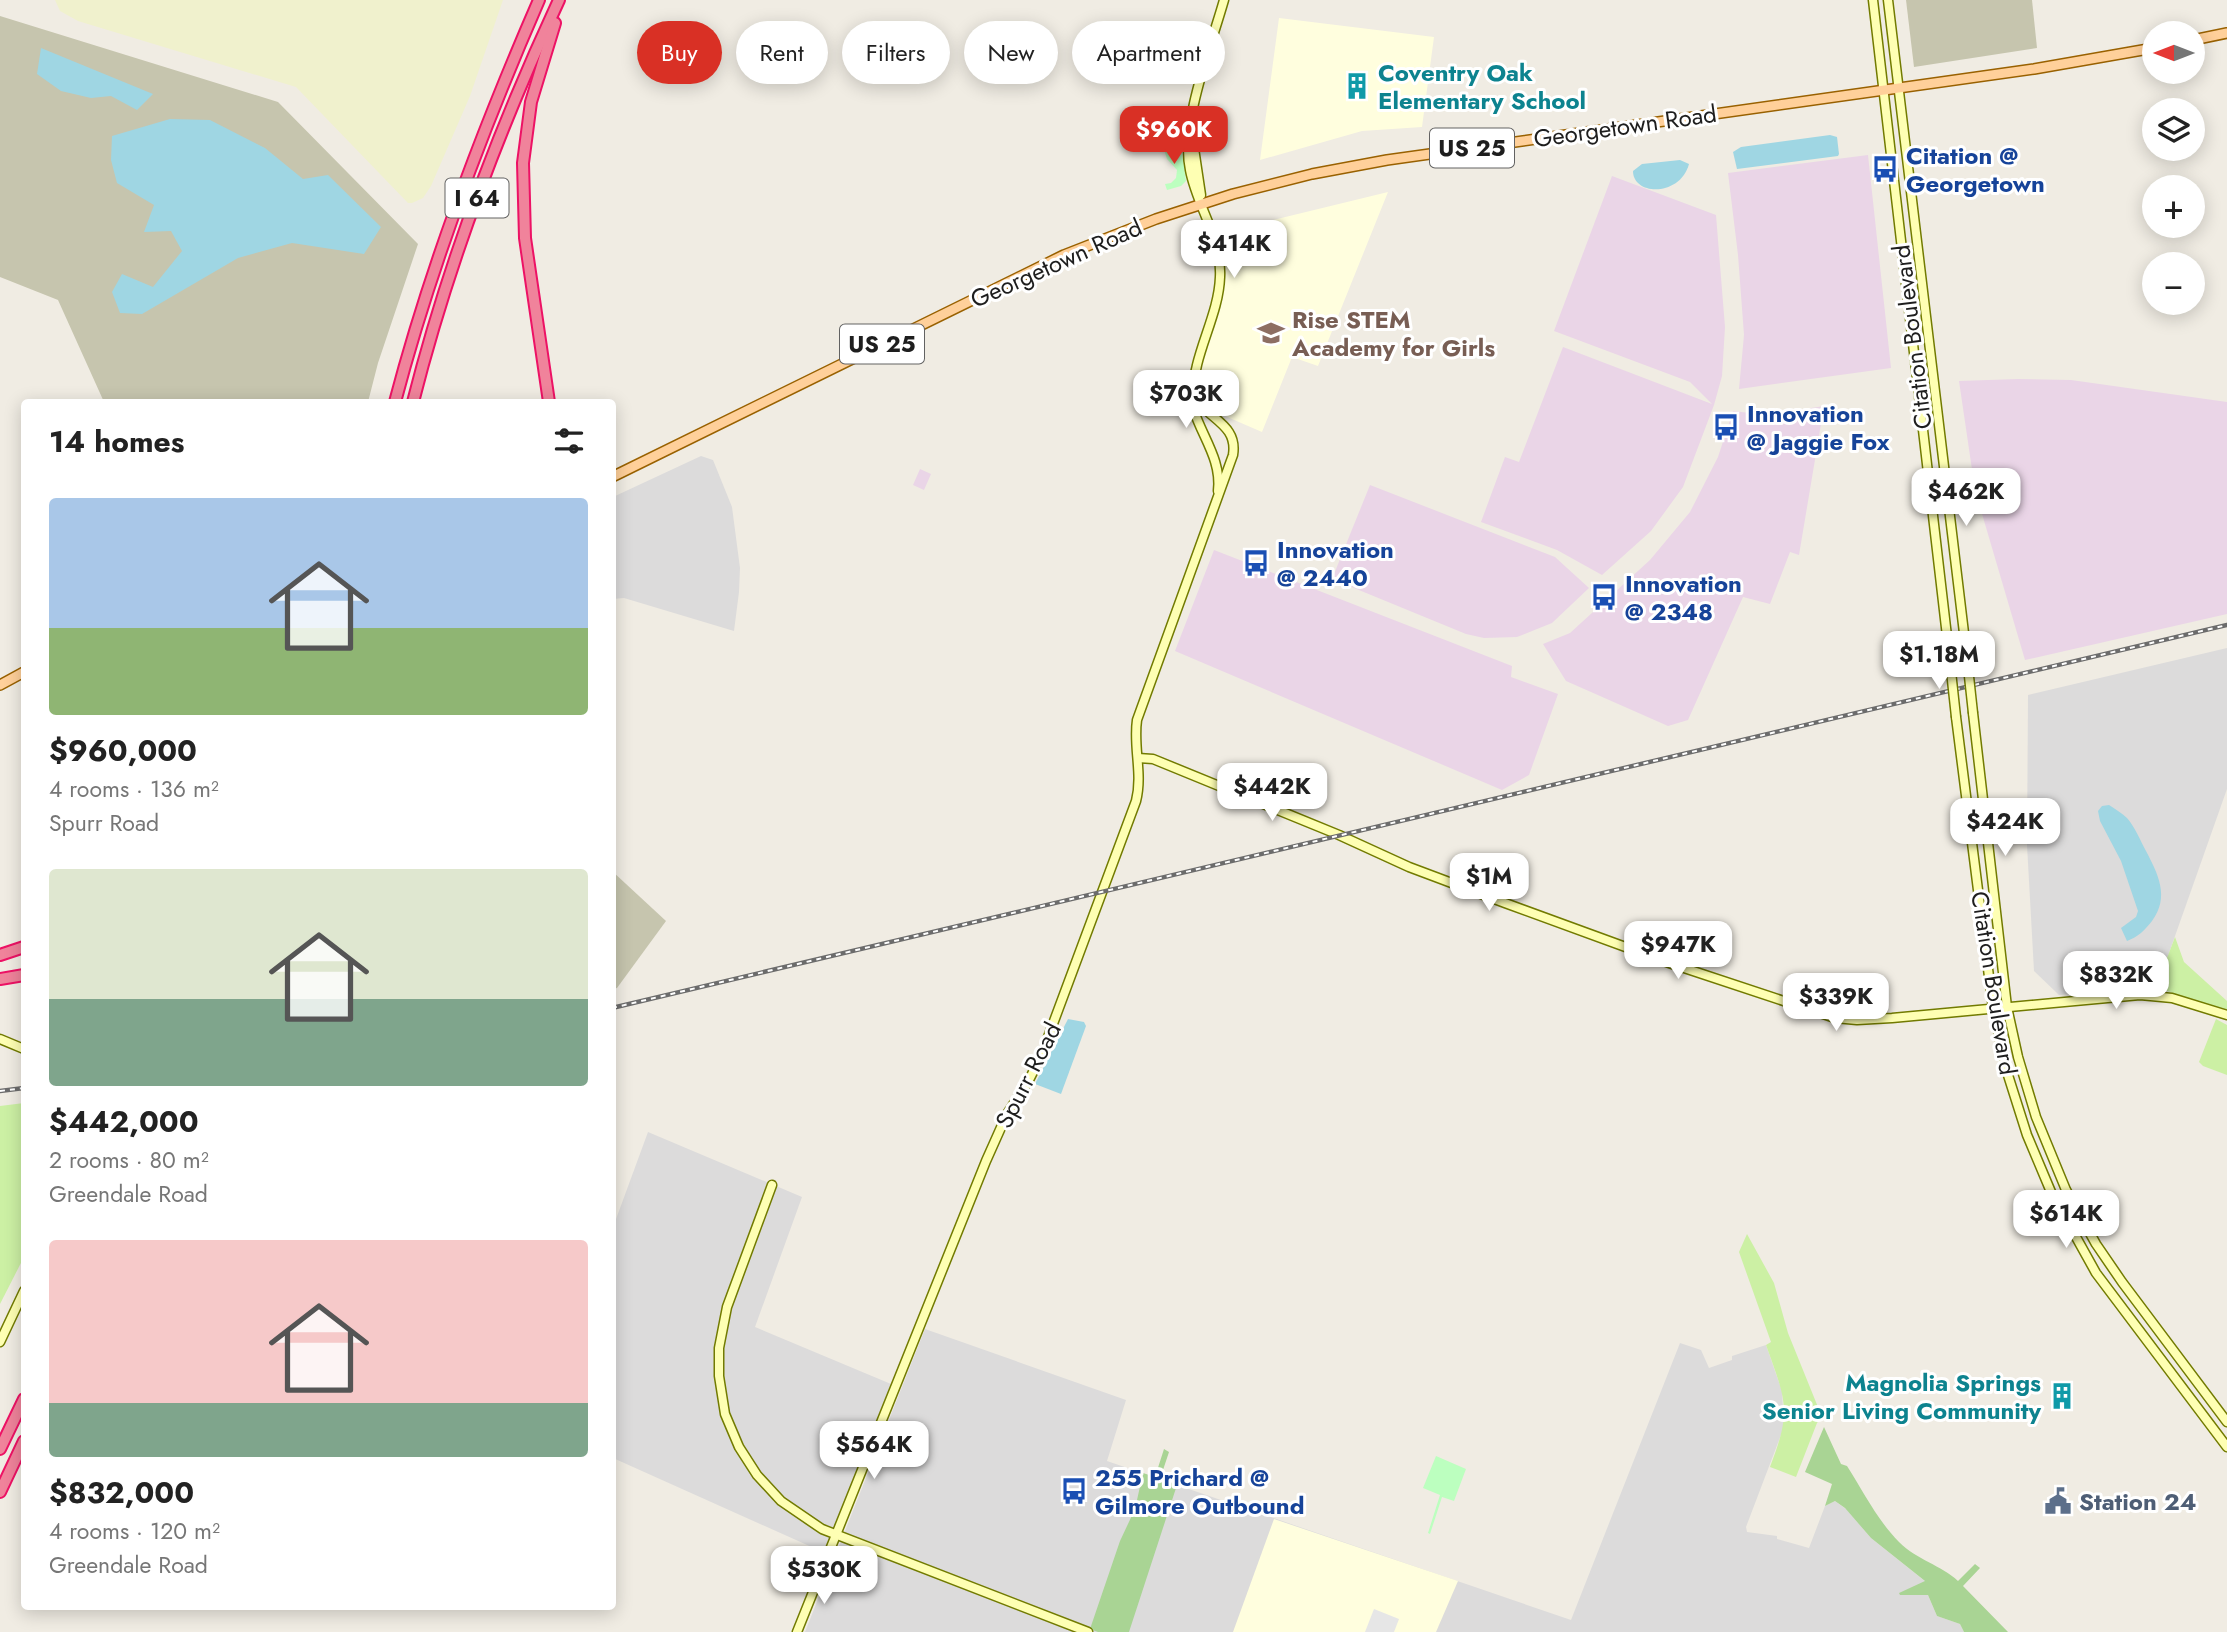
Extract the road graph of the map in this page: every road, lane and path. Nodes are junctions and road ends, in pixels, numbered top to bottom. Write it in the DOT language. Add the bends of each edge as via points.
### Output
graph roads {
  1 [pos="538,0"];
  2 [pos="561,0"];
  3 [pos="1224,0"];
  4 [pos="1873,0"];
  5 [pos="1888,0"];
  6 [pos="2227,33"];
  7 [pos="2205,38"];
  8 [pos="2142,50"];
  9 [pos="1898,88"];
  10 [pos="1883,90"];
  11 [pos="1202,203"];
  12 [pos="1198,359"];
  13 [pos="396,399"];
  14 [pos="414,399"];
  15 [pos="549,399"];
  16 [pos="616,475"];
  17 [pos="1216,507"];
  18 [pos="21,674"];
  19 [pos="0,685"];
  20 [pos="1138,758"];
  21 [pos="21,948"];
  22 [pos="21,954"];
  23 [pos="0,956"];
  24 [pos="21,975"];
  25 [pos="0,978"];
  26 [pos="21,982"];
  27 [pos="0,985"];
  28 [pos="2007,1007"];
  29 [pos="1993,1008"];
  30 [pos="2227,1015"];
  31 [pos="0,1039"];
  32 [pos="21,1048"];
  33 [pos="772,1185"];
  34 [pos="21,1297"];
  35 [pos="0,1342"];
  36 [pos="21,1405"];
  37 [pos="2227,1422"];
  38 [pos="21,1447"];
  39 [pos="2227,1447"];
  40 [pos="0,1449"];
  41 [pos="0,1492"];
  42 [pos="837,1535"];
  43 [pos="797,1632"];
  44 [pos="1088,1632"];
  1 -- 13 [label="highway, I 64" via="445,239"];
  2 -- 14 [label="highway, I 64" via="480,189"];
  2 -- 15 [label="highway" via="537,77 523,163 525,237"];
  3 -- 11 [label="street, Spurr Road" via="1191,125"];
  4 -- 10 [label="street, Citation Boulevard"];
  5 -- 9 [label="street, Citation Boulevard"];
  6 -- 7 [label="main road"];
  8 -- 9 [label="main road, Georgetown Road / US 25"];
  9 -- 10 [label="main road, Georgetown Road / US 25"];
  9 -- 28 [label="street, Citation Boulevard, bridge"];
  10 -- 11 [label="main road, Georgetown Road / US 25" via="1398,158"];
  10 -- 29 [label="street, Citation Boulevard, bridge"];
  11 -- 12 [label="street, Spurr Road" via="1218,254 1220,278"];
  11 -- 16 [label="main road, Georgetown Road / US 25" via="1064,255"];
  12 -- 17 [label="street, Spurr Road" via="1190,396 1218,467"];
  12 -- 17 [label="street, Spurr Road" via="1196,395 1205,409 1226,425 1234,449"];
  17 -- 20 [label="street, Spurr Road" via="1137,720"];
  18 -- 19 [label="main road"];
  20 -- 29 [label="street" via="1153,759 1530,913 1835,1018 1892,1018"];
  20 -- 42 [label="street, Spurr Road" via="1136,801 1061,1008 1034,1072 1007,1114 986,1161"];
  21 -- 23 [label="highway"];
  22 -- 23 [label="highway"];
  24 -- 25 [label="highway"];
  26 -- 27 [label="highway"];
  28 -- 29 [label="street"];
  28 -- 30 [label="street" via="2140,995 2172,998"];
  28 -- 37 [label="street, Citation Boulevard" via="2032,1106 2066,1190 2122,1282"];
  29 -- 39 [label="street, Citation Boulevard" via="2023,1125 2074,1236 2096,1273"];
  31 -- 32 [label="street"];
  33 -- 42 [label="street" via="722,1324 719,1362 725,1414 757,1475 781,1501"];
  34 -- 35 [label="street"];
  36 -- 40 [label="highway"];
  38 -- 41 [label="highway"];
  42 -- 43 [label="street, Spurr Road"];
  42 -- 44 [label="street"];
}
